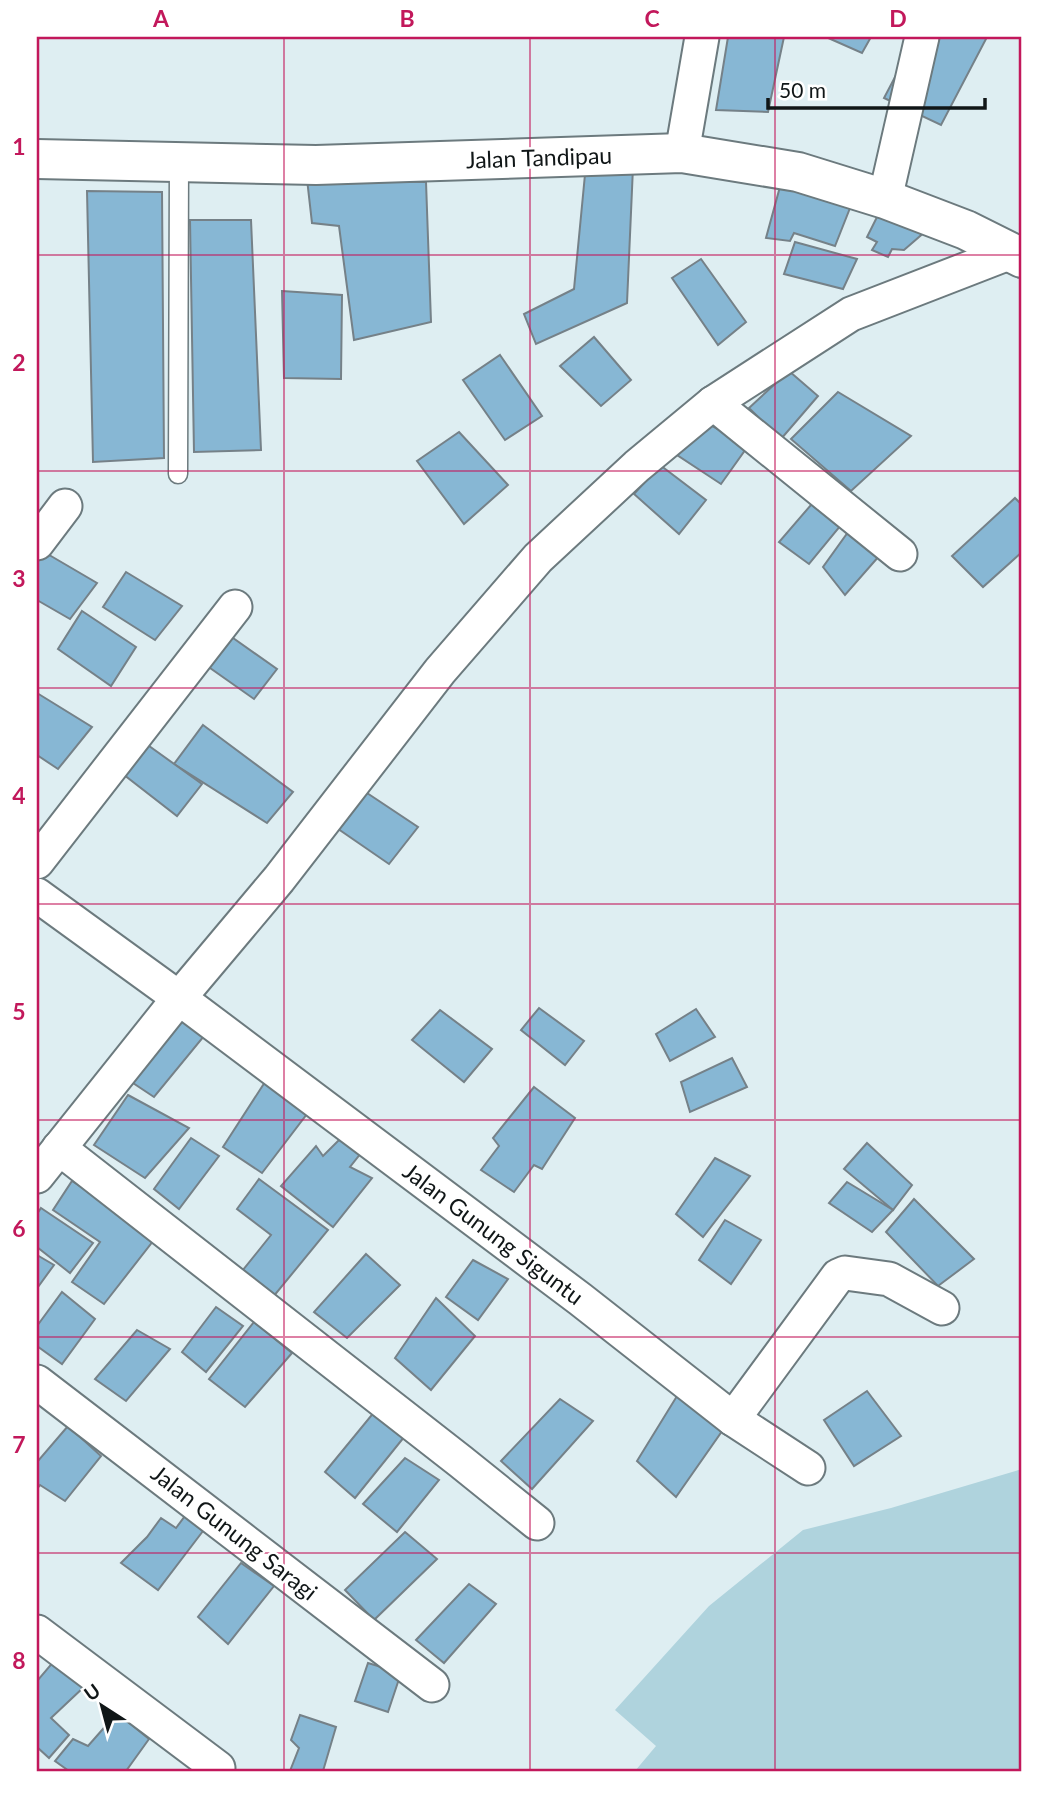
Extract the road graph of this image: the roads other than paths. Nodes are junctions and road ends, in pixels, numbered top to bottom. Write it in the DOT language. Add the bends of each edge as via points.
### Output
graph roads {
  1 [pos="702,37"];
  2 [pos="922,37"];
  3 [pos="682,153"];
  4 [pos="37,159"];
  5 [pos="179,161"];
  6 [pos="885,199"];
  7 [pos="1016,255"];
  8 [pos="713,403"];
  9 [pos="178,474"];
  10 [pos="65,506"];
  11 [pos="37,543"];
  12 [pos="900,554"];
  13 [pos="235,607"];
  14 [pos="37,862"];
  15 [pos="37,895"];
  16 [pos="179,998"];
  17 [pos="59,1148"];
  18 [pos="37,1176"];
  19 [pos="942,1308"];
  20 [pos="37,1382"];
  21 [pos="733,1419"];
  22 [pos="808,1468"];
  23 [pos="537,1523"];
  24 [pos="37,1632"];
  25 [pos="432,1685"];
  26 [pos="218,1768"];
  1 -- 3 [label="street"];
  2 -- 6 [label="street"];
  3 -- 5 [label="street, Jalan Tandipau" via="316,165"];
  3 -- 6 [label="street, Jalan Tandipau" via="798,172"];
  4 -- 5 [label="street, Jalan Tandipau"];
  5 -- 9 [label="lane"];
  6 -- 7 [label="street, Jalan Tandipau"];
  7 -- 8 [label="street" via="851,314"];
  8 -- 12 [label="street"];
  8 -- 16 [label="street" via="538,558 440,671 279,879"];
  10 -- 11 [label="street"];
  13 -- 14 [label="street"];
  15 -- 16 [label="street, Jalan Gunung Siguntu"];
  16 -- 17 [label="street"];
  16 -- 21 [label="street, Jalan Gunung Siguntu"];
  17 -- 18 [label="street"];
  17 -- 23 [label="street"];
  19 -- 21 [label="street" via="889,1279 838,1276"];
  20 -- 25 [label="street, Jalan Gunung Saragi"];
  21 -- 22 [label="street, Jalan Gunung Siguntu"];
  24 -- 26 [label="street"];
}
